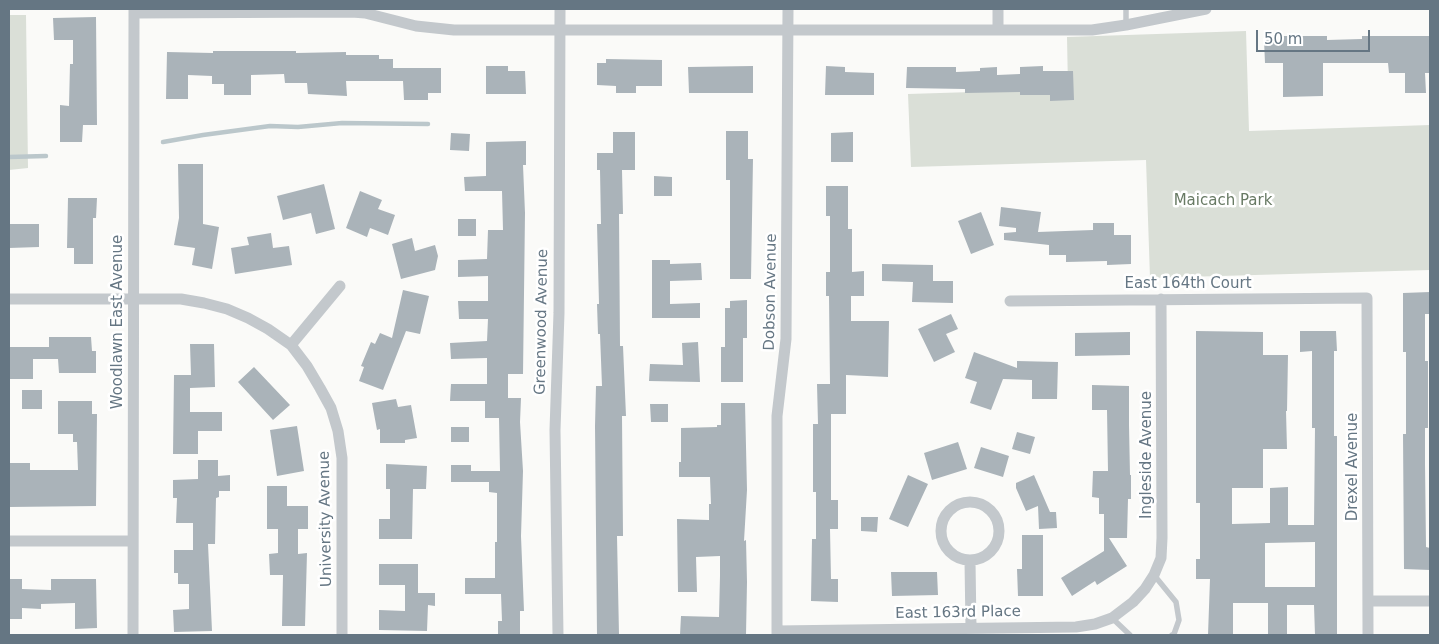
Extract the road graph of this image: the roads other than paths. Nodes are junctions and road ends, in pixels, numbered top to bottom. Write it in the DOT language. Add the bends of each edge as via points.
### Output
graph roads {
  1 [pos="560,9"];
  2 [pos="788,9"];
  3 [pos="998,9"];
  4 [pos="1126,9"];
  5 [pos="1206,9"];
  6 [pos="134,11"];
  7 [pos="1126,25"];
  8 [pos="560,30"];
  9 [pos="788,30"];
  10 [pos="998,30"];
  11 [pos="340,286"];
  12 [pos="1367,298"];
  13 [pos="9,299"];
  14 [pos="133,299"];
  15 [pos="1161,299"];
  16 [pos="1010,301"];
  17 [pos="291,345"];
  18 [pos="133,541"];
  19 [pos="9,542"];
  20 [pos="970,561"];
  21 [pos="1154,575"];
  22 [pos="1368,601"];
  23 [pos="1430,601"];
  24 [pos="1133,602"];
  25 [pos="1112,618"];
  26 [pos="971,628"];
  27 [pos="777,633"];
  28 [pos="133,635"];
  29 [pos="342,635"];
  30 [pos="558,635"];
  31 [pos="1130,635"];
  32 [pos="1172,635"];
  33 [pos="1368,635"];
  1 -- 8 [label="street, Greenwood Avenue"];
  2 -- 9 [label="street, Dobson Avenue"];
  3 -- 10 [label="street"];
  4 -- 7 [label="lane"];
  5 -- 7 [label="street"];
  6 -- 8 [label="street" via="352,12 435,29"];
  6 -- 14 [label="street, Woodlawn East Avenue"];
  7 -- 10 [label="street" via="1092,30"];
  8 -- 9 [label="street"];
  8 -- 30 [label="street, Greenwood Avenue" via="555,430"];
  9 -- 10 [label="street"];
  9 -- 27 [label="street, Dobson Avenue" via="786,339 777,416"];
  11 -- 17 [label="street"];
  12 -- 15 [label="street, East 164th Court"];
  12 -- 22 [label="street, Drexel Avenue"];
  13 -- 14 [label="street, University Avenue"];
  14 -- 17 [label="street, University Avenue" via="181,299 226,309 255,321"];
  14 -- 18 [label="street, Woodlawn East Avenue"];
  15 -- 16 [label="street, East 164th Court"];
  15 -- 21 [label="street, Ingleside Avenue" via="1162,538 1161,558"];
  17 -- 29 [label="street, University Avenue" via="331,408 338,431 342,458"];
  18 -- 19 [label="street"];
  18 -- 28 [label="street, Woodlawn East Avenue"];
  20 -- 20 [label="street" via="987,555 998,540 998,521 986,506 978,502 958,504 950,509 940,527 940,537 951,554"];
  20 -- 26 [label="street"];
  21 -- 24 [label="street, Ingleside Avenue"];
  21 -- 32 [label="lane" via="1176,602 1179,620"];
  22 -- 23 [label="street"];
  22 -- 33 [label="street, Drexel Avenue"];
  24 -- 25 [label="street, East 163rd Place"];
  25 -- 26 [label="street, East 163rd Place" via="1076,627"];
  25 -- 31 [label="lane"];
  26 -- 27 [label="street, East 163rd Place"];
}
